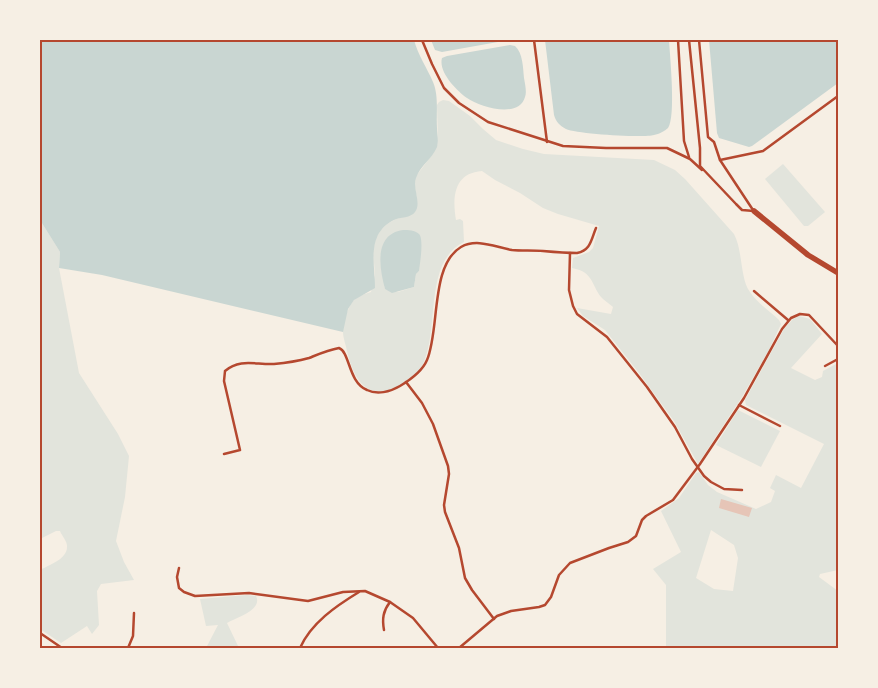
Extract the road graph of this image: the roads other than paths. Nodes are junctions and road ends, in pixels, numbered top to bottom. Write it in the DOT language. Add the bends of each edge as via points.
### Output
graph roads {
  1 [pos="422,40"];
  2 [pos="534,40"];
  3 [pos="678,40"];
  4 [pos="689,40"];
  5 [pos="699,40"];
  6 [pos="838,96"];
  7 [pos="547,142"];
  8 [pos="690,159"];
  9 [pos="720,160"];
  10 [pos="702,170"];
  11 [pos="754,212"];
  12 [pos="596,228"];
  13 [pos="570,253"];
  14 [pos="838,274"];
  15 [pos="754,291"];
  16 [pos="788,320"];
  17 [pos="838,346"];
  18 [pos="838,359"];
  19 [pos="825,366"];
  20 [pos="406,382"];
  21 [pos="739,405"];
  22 [pos="780,426"];
  23 [pos="224,454"];
  24 [pos="698,467"];
  25 [pos="742,490"];
  26 [pos="179,568"];
  27 [pos="360,591"];
  28 [pos="390,602"];
  29 [pos="134,613"];
  30 [pos="494,619"];
  31 [pos="384,630"];
  32 [pos="40,633"];
  33 [pos="62,648"];
  34 [pos="128,648"];
  35 [pos="300,648"];
  36 [pos="438,648"];
  37 [pos="459,648"];
  1 -- 7 [label="lane" via="444,88 459,104 488,122"];
  2 -- 7 [label="lane"];
  3 -- 8 [label="lane" via="684,141"];
  4 -- 10 [label="lane"];
  5 -- 9 [label="lane" via="708,137 715,144"];
  6 -- 9 [label="lane" via="763,151"];
  7 -- 8 [label="lane" via="576,147 667,148"];
  8 -- 10 [label="lane"];
  9 -- 11 [label="lane"];
  10 -- 11 [label="lane" via="742,210"];
  11 -- 14 [label="street" via="808,255"];
  12 -- 13 [label="lane" via="590,247"];
  13 -- 20 [label="lane" via="515,250 475,243 458,248 442,275 426,361 421,370"];
  13 -- 24 [label="lane" via="569,290 577,314 607,337 647,387"];
  15 -- 16 [label="lane"];
  16 -- 17 [label="lane" via="800,314 808,315"];
  16 -- 21 [label="lane"];
  18 -- 19 [label="lane"];
  20 -- 23 [label="lane" via="386,392 367,390 354,378 344,352 338,348 287,362 236,364 225,371 224,381 240,450"];
  20 -- 30 [label="lane" via="433,424 448,466 445,512 459,548 465,578"];
  21 -- 22 [label="lane"];
  21 -- 24 [label="lane"];
  24 -- 25 [label="lane" via="717,486"];
  24 -- 30 [label="lane" via="673,500 642,520 632,540 578,559 564,568 545,605 511,611"];
  26 -- 27 [label="lane" via="179,588 195,596 249,593 308,601"];
  27 -- 28 [label="lane"];
  27 -- 35 [label="lane" via="318,622"];
  28 -- 31 [label="lane" via="384,612"];
  28 -- 36 [label="lane" via="416,622"];
  29 -- 34 [label="lane" via="133,636"];
  30 -- 37 [label="lane"];
  32 -- 33 [label="lane"];
}
